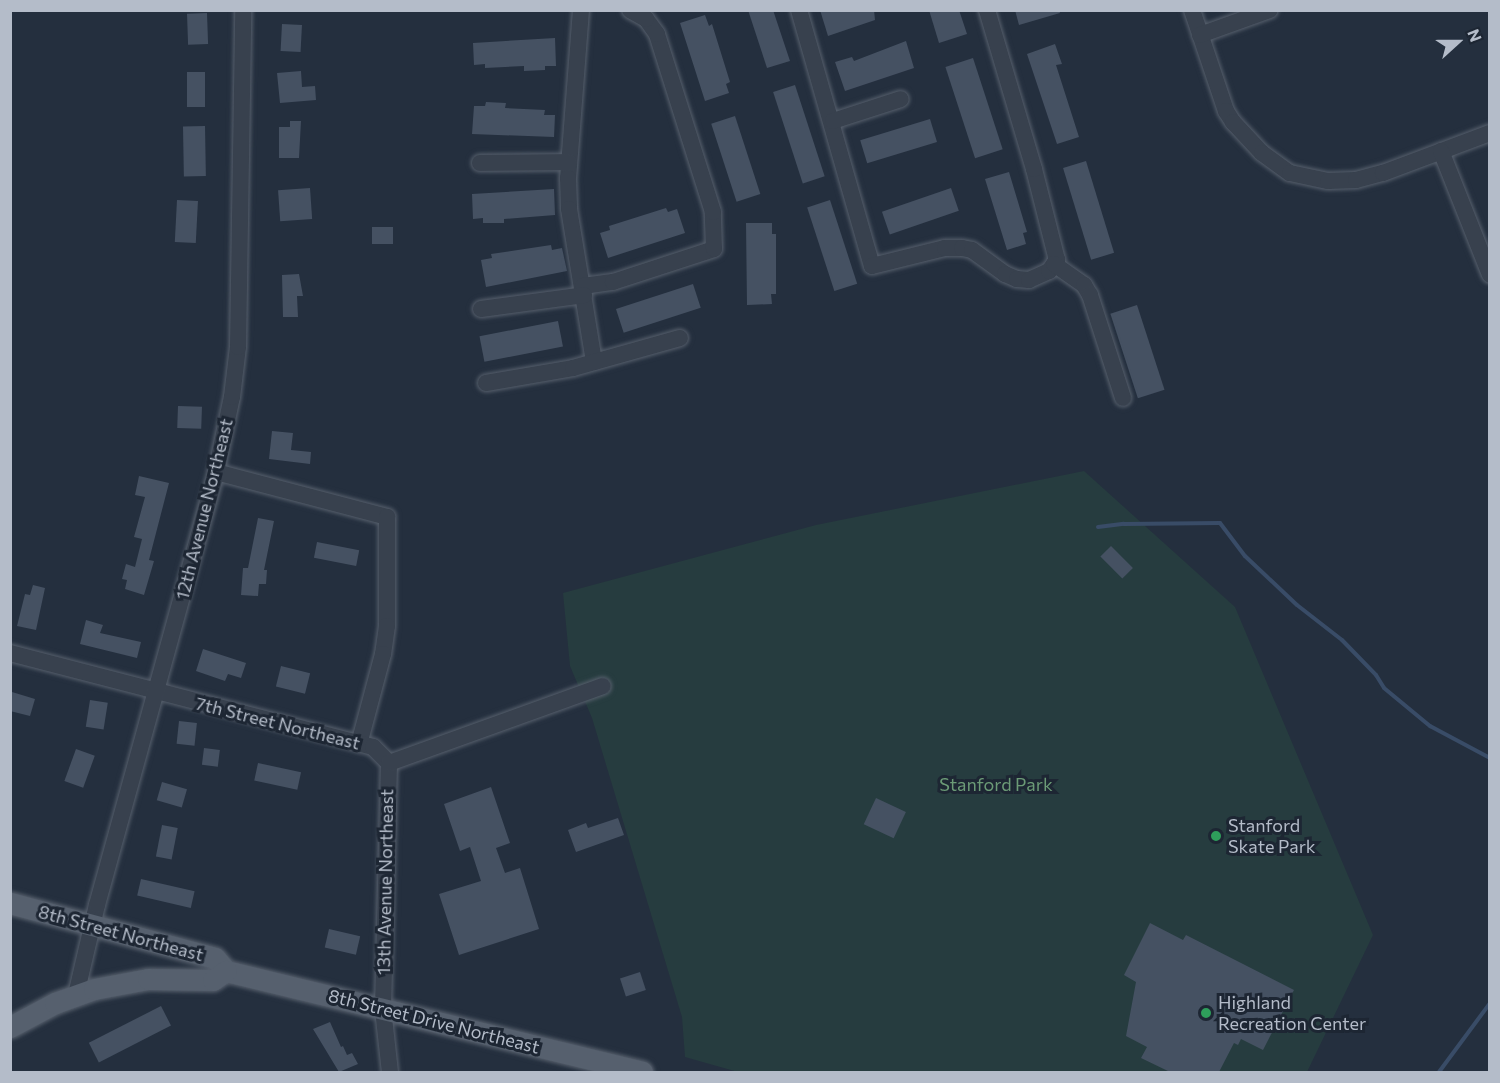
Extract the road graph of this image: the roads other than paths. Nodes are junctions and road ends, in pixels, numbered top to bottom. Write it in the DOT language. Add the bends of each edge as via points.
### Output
graph roads {
  1 [pos="243,10"];
  2 [pos="581,10"];
  3 [pos="630,10"];
  4 [pos="799,10"];
  5 [pos="987,10"];
  6 [pos="1192,10"];
  7 [pos="1270,10"];
  8 [pos="1200,35"];
  9 [pos="901,99"];
  10 [pos="832,121"];
  11 [pos="1490,134"];
  12 [pos="1442,151"];
  13 [pos="569,162"];
  14 [pos="480,163"];
  15 [pos="1054,264"];
  16 [pos="1490,275"];
  17 [pos="584,291"];
  18 [pos="481,309"];
  19 [pos="680,338"];
  20 [pos="594,362"];
  21 [pos="486,383"];
  22 [pos="1123,398"];
  23 [pos="216,472"];
  24 [pos="10,653"];
  25 [pos="603,686"];
  26 [pos="156,692"];
  27 [pos="359,744"];
  28 [pos="389,763"];
  29 [pos="10,903"];
  30 [pos="92,925"];
  31 [pos="226,971"];
  32 [pos="76,995"];
  33 [pos="383,1009"];
  34 [pos="10,1027"];
  35 [pos="390,1072"];
  36 [pos="642,1072"];
  1 -- 23 [label="street, 12th Avenue Northeast" via="237,369"];
  2 -- 13 [label="street"];
  3 -- 17 [label="street" via="640,14 657,34 713,212 714,249"];
  4 -- 10 [label="street"];
  5 -- 15 [label="street" via="1034,169 1057,260"];
  6 -- 8 [label="street"];
  7 -- 8 [label="street"];
  8 -- 12 [label="street" via="1233,122 1262,153 1290,173 1328,181 1356,180"];
  9 -- 10 [label="street"];
  10 -- 15 [label="street" via="872,266 951,248 972,250 1005,274 1023,281 1042,275"];
  11 -- 12 [label="street"];
  12 -- 16 [label="street"];
  13 -- 14 [label="street"];
  13 -- 17 [label="street" via="569,209"];
  15 -- 22 [label="street" via="1084,285 1090,295"];
  17 -- 18 [label="street"];
  17 -- 20 [label="street"];
  19 -- 20 [label="street"];
  20 -- 21 [label="street"];
  23 -- 26 [label="street, 12th Avenue Northeast"];
  23 -- 27 [label="street" via="387,517 387,626"];
  24 -- 26 [label="street, 7th Street Northeast"];
  25 -- 28 [label="street"];
  26 -- 27 [label="street, 7th Street Northeast"];
  26 -- 30 [label="street, 12th Avenue Northeast"];
  27 -- 28 [label="street, 7th Street Northeast" via="372,747"];
  28 -- 33 [label="street, 13th Avenue Northeast"];
  29 -- 30 [label="main road, 8th Street Northeast"];
  30 -- 31 [label="main road, 8th Street Northeast" via="215,958"];
  30 -- 32 [label="street, 12th Avenue Northeast"];
  31 -- 32 [label="main road" via="213,980 148,979"];
  31 -- 33 [label="main road, 8th Street Drive Northeast"];
  32 -- 34 [label="main road"];
  33 -- 35 [label="street, 13th Avenue Northeast"];
  33 -- 36 [label="main road, 8th Street Drive Northeast"];
}
